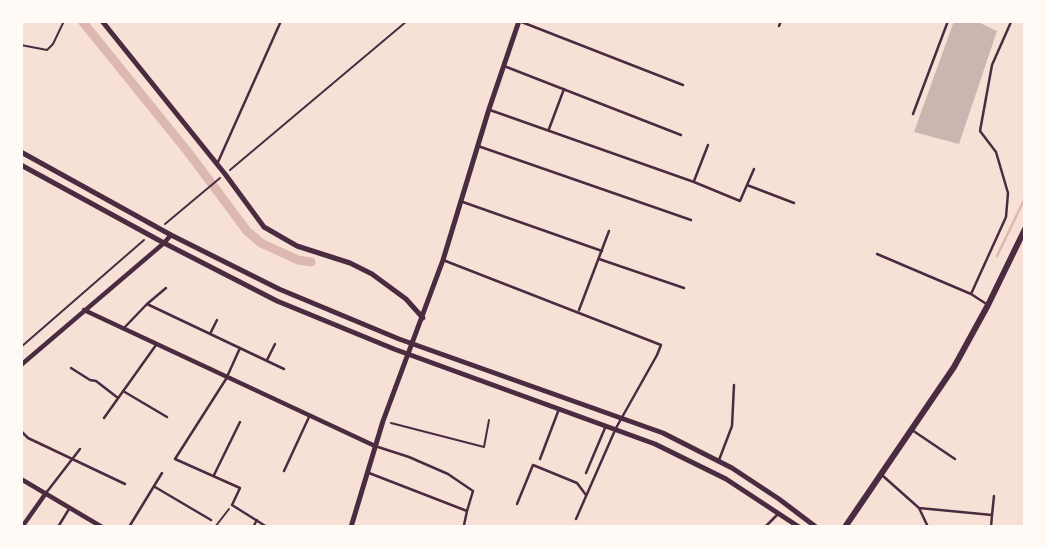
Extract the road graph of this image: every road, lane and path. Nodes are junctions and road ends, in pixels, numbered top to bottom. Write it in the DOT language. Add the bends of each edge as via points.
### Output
graph roads {
  1 [pos="65,21"];
  2 [pos="102,21"];
  3 [pos="281,21"];
  4 [pos="407,21"];
  5 [pos="519,21"];
  6 [pos="781,21"];
  7 [pos="948,21"];
  8 [pos="1008,21"];
  9 [pos="779,26"];
  10 [pos="21,45"];
  11 [pos="504,66"];
  12 [pos="683,85"];
  13 [pos="564,89"];
  14 [pos="489,109"];
  15 [pos="914,114"];
  16 [pos="549,130"];
  17 [pos="681,135"];
  18 [pos="708,145"];
  19 [pos="478,146"];
  20 [pos="21,152"];
  21 [pos="21,165"];
  22 [pos="217,165"];
  23 [pos="754,169"];
  24 [pos="225,174"];
  25 [pos="694,182"];
  26 [pos="747,185"];
  27 [pos="460,201"];
  28 [pos="794,203"];
  29 [pos="691,220"];
  30 [pos="158,228"];
  31 [pos="1025,229"];
  32 [pos="609,231"];
  33 [pos="171,235"];
  34 [pos="150,236"];
  35 [pos="164,243"];
  36 [pos="602,251"];
  37 [pos="877,254"];
  38 [pos="599,259"];
  39 [pos="443,260"];
  40 [pos="166,288"];
  41 [pos="684,288"];
  42 [pos="971,294"];
  43 [pos="147,304"];
  44 [pos="988,305"];
  45 [pos="84,310"];
  46 [pos="579,311"];
  47 [pos="423,318"];
  48 [pos="217,320"];
  49 [pos="123,329"];
  50 [pos="210,334"];
  51 [pos="275,344"];
  52 [pos="412,344"];
  53 [pos="156,345"];
  54 [pos="21,347"];
  55 [pos="240,348"];
  56 [pos="408,354"];
  57 [pos="267,361"];
  58 [pos="21,365"];
  59 [pos="71,368"];
  60 [pos="284,369"];
  61 [pos="226,379"];
  62 [pos="734,385"];
  63 [pos="123,391"];
  64 [pos="118,398"];
  65 [pos="559,409"];
  66 [pos="309,416"];
  67 [pos="167,417"];
  68 [pos="104,418"];
  69 [pos="622,418"];
  70 [pos="489,420"];
  71 [pos="383,421"];
  72 [pos="240,422"];
  73 [pos="607,425"];
  74 [pos="616,428"];
  75 [pos="912,430"];
  76 [pos="22,432"];
  77 [pos="375,446"];
  78 [pos="80,449"];
  79 [pos="72,459"];
  80 [pos="540,459"];
  81 [pos="955,459"];
  82 [pos="718,461"];
  83 [pos="284,471"];
  84 [pos="367,472"];
  85 [pos="586,473"];
  86 [pos="162,474"];
  87 [pos="214,475"];
  88 [pos="882,475"];
  89 [pos="21,479"];
  90 [pos="125,484"];
  91 [pos="155,487"];
  92 [pos="46,493"];
  93 [pos="994,496"];
  94 [pos="586,497"];
  95 [pos="517,504"];
  96 [pos="232,505"];
  97 [pos="71,508"];
  98 [pos="919,508"];
  99 [pos="467,511"];
  100 [pos="779,513"];
  101 [pos="992,515"];
  102 [pos="576,519"];
  103 [pos="211,520"];
  104 [pos="257,520"];
  105 [pos="464,525"];
  106 [pos="22,527"];
  107 [pos="58,527"];
  108 [pos="102,527"];
  109 [pos="129,527"];
  110 [pos="215,527"];
  111 [pos="253,527"];
  112 [pos="267,527"];
  113 [pos="351,527"];
  114 [pos="765,527"];
  115 [pos="799,527"];
  116 [pos="816,527"];
  117 [pos="845,527"];
  118 [pos="928,527"];
  119 [pos="991,527"];
  1 -- 10 [label="path" via="47,50"];
  2 -- 22 [label="street"];
  3 -- 22 [label="lane"];
  4 -- 24 [label="path"];
  5 -- 11 [label="street"];
  5 -- 12 [label="lane"];
  6 -- 9 [label="lane"];
  7 -- 15 [label="lane"];
  8 -- 42 [label="lane" via="992,65 980,131 996,152 1008,193 1006,217"];
  11 -- 13 [label="lane"];
  11 -- 14 [label="street"];
  13 -- 16 [label="lane"];
  13 -- 17 [label="lane"];
  14 -- 16 [label="lane"];
  14 -- 19 [label="street"];
  16 -- 25 [label="lane"];
  18 -- 25 [label="lane"];
  19 -- 27 [label="street"];
  19 -- 29 [label="lane"];
  20 -- 30 [label="street"];
  21 -- 34 [label="street"];
  22 -- 24 [label="street"];
  23 -- 26 [label="lane"];
  24 -- 30 [label="path"];
  24 -- 47 [label="street" via="264,227 297,246 372,274"];
  25 -- 26 [label="lane" via="740,201"];
  26 -- 28 [label="lane"];
  27 -- 36 [label="lane"];
  27 -- 39 [label="street"];
  30 -- 33 [label="street"];
  31 -- 44 [label="main road"];
  32 -- 36 [label="lane"];
  33 -- 35 [label="street"];
  33 -- 52 [label="street" via="279,289"];
  34 -- 35 [label="street"];
  34 -- 54 [label="path"];
  35 -- 45 [label="street"];
  35 -- 56 [label="street" via="277,300"];
  36 -- 38 [label="lane"];
  37 -- 42 [label="lane"];
  38 -- 41 [label="lane"];
  38 -- 46 [label="lane"];
  39 -- 46 [label="lane"];
  39 -- 47 [label="street"];
  40 -- 43 [label="lane"];
  42 -- 44 [label="lane"];
  43 -- 49 [label="lane"];
  43 -- 50 [label="lane"];
  44 -- 75 [label="main road"];
  45 -- 49 [label="street"];
  45 -- 58 [label="street"];
  46 -- 69 [label="lane" via="661,345"];
  47 -- 52 [label="street"];
  48 -- 50 [label="lane"];
  49 -- 53 [label="street"];
  50 -- 55 [label="lane"];
  51 -- 57 [label="lane"];
  52 -- 56 [label="street"];
  52 -- 69 [label="street"];
  53 -- 61 [label="street"];
  53 -- 63 [label="lane"];
  55 -- 57 [label="lane"];
  55 -- 61 [label="lane"];
  56 -- 65 [label="street"];
  56 -- 71 [label="street"];
  57 -- 60 [label="lane"];
  59 -- 64 [label="lane"];
  61 -- 66 [label="street"];
  61 -- 87 [label="lane" via="175,459"];
  62 -- 82 [label="lane" via="732,426"];
  63 -- 64 [label="lane"];
  63 -- 67 [label="lane"];
  64 -- 68 [label="lane"];
  65 -- 73 [label="street"];
  65 -- 80 [label="lane"];
  66 -- 77 [label="street"];
  66 -- 83 [label="lane"];
  69 -- 74 [label="lane"];
  69 -- 82 [label="street"];
  70 -- 71 [label="path" via="484,447"];
  71 -- 77 [label="street"];
  72 -- 87 [label="lane"];
  73 -- 74 [label="street"];
  73 -- 85 [label="lane"];
  74 -- 94 [label="lane"];
  74 -- 100 [label="street" via="726,479"];
  75 -- 81 [label="lane"];
  75 -- 88 [label="main road"];
  76 -- 79 [label="lane"];
  77 -- 84 [label="street"];
  77 -- 99 [label="lane" via="448,474 473,491"];
  78 -- 79 [label="lane"];
  79 -- 90 [label="lane"];
  79 -- 92 [label="lane"];
  82 -- 116 [label="street"];
  84 -- 99 [label="lane"];
  84 -- 113 [label="street"];
  86 -- 91 [label="lane"];
  87 -- 96 [label="lane" via="240,488"];
  88 -- 98 [label="lane"];
  88 -- 117 [label="main road"];
  89 -- 92 [label="street"];
  91 -- 103 [label="lane"];
  91 -- 109 [label="lane"];
  92 -- 97 [label="street"];
  92 -- 106 [label="street"];
  93 -- 101 [label="lane"];
  94 -- 95 [label="lane" via="577,483 533,465"];
  94 -- 102 [label="lane"];
  96 -- 104 [label="lane"];
  96 -- 110 [label="path"];
  97 -- 107 [label="lane"];
  97 -- 108 [label="street"];
  98 -- 101 [label="lane"];
  98 -- 118 [label="lane"];
  99 -- 105 [label="lane"];
  100 -- 114 [label="lane"];
  100 -- 115 [label="street"];
  101 -- 119 [label="lane"];
  104 -- 111 [label="lane"];
  104 -- 112 [label="lane"];
}
